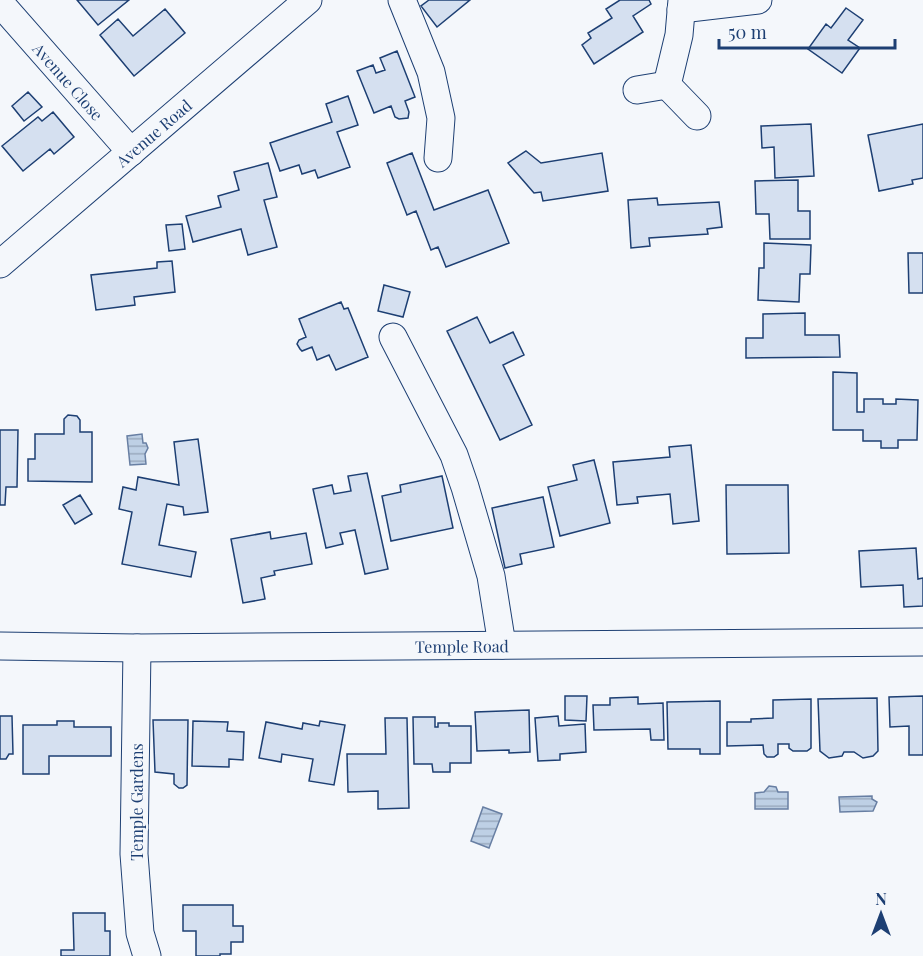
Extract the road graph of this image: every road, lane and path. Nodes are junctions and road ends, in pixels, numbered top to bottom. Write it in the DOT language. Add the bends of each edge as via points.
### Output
graph roads {
  1 [pos="308,0"];
  2 [pos="402,0"];
  3 [pos="758,0"];
  4 [pos="8,4"];
  5 [pos="682,4"];
  6 [pos="667,85"];
  7 [pos="637,90"];
  8 [pos="697,116"];
  9 [pos="131,152"];
  10 [pos="438,158"];
  11 [pos="0,264"];
  12 [pos="393,337"];
  13 [pos="923,642"];
  14 [pos="502,645"];
  15 [pos="0,646"];
  16 [pos="138,648"];
  17 [pos="147,956"];
  1 -- 9 [label="street, Avenue Road"];
  2 -- 10 [label="street" via="431,72 441,118"];
  3 -- 5 [label="street" via="718,6"];
  4 -- 9 [label="street, Avenue Close"];
  5 -- 6 [label="street"];
  6 -- 7 [label="street"];
  6 -- 8 [label="street"];
  9 -- 11 [label="street, Avenue Road"];
  12 -- 14 [label="street" via="454,455 491,576"];
  13 -- 14 [label="street, Temple Road"];
  14 -- 16 [label="street, Temple Road"];
  15 -- 16 [label="street, Temple Road"];
  16 -- 17 [label="street, Temple Gardens" via="134,854 140,933"];
}
